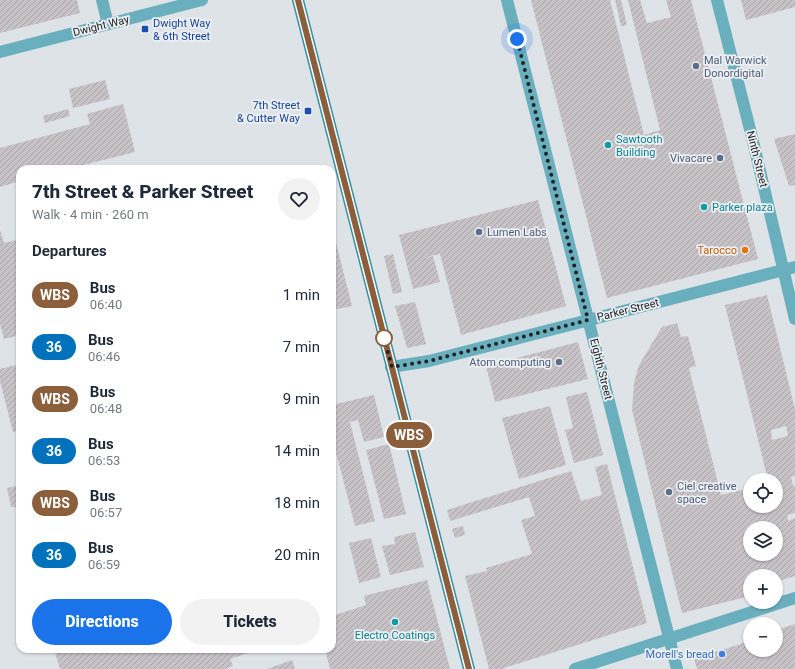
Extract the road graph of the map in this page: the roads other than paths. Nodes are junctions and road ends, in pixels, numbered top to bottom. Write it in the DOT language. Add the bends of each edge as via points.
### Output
graph roads {
  1 [pos="102,0"];
  2 [pos="202,0"];
  3 [pos="298,0"];
  4 [pos="507,0"];
  5 [pos="717,0"];
  6 [pos="108,24"];
  7 [pos="0,52"];
  8 [pos="789,268"];
  9 [pos="795,319"];
  10 [pos="588,320"];
  11 [pos="392,367"];
  12 [pos="795,598"];
  13 [pos="669,638"];
  14 [pos="470,669"];
  15 [pos="575,669"];
  16 [pos="677,669"];
  1 -- 6 [label="street"];
  2 -- 6 [label="street, Dwight Way"];
  3 -- 11 [label="street"];
  4 -- 10 [label="street, Eighth Street"];
  5 -- 8 [label="street, Ninth Street"];
  6 -- 7 [label="street, Dwight Way"];
  8 -- 9 [label="street, Ninth Street"];
  8 -- 10 [label="street, Parker Street"];
  10 -- 11 [label="street, Parker Street" via="429,361"];
  10 -- 13 [label="street, Eighth Street"];
  11 -- 14 [label="street"];
  12 -- 13 [label="street"];
  13 -- 15 [label="street"];
  13 -- 16 [label="street, Eighth Street"];
}
